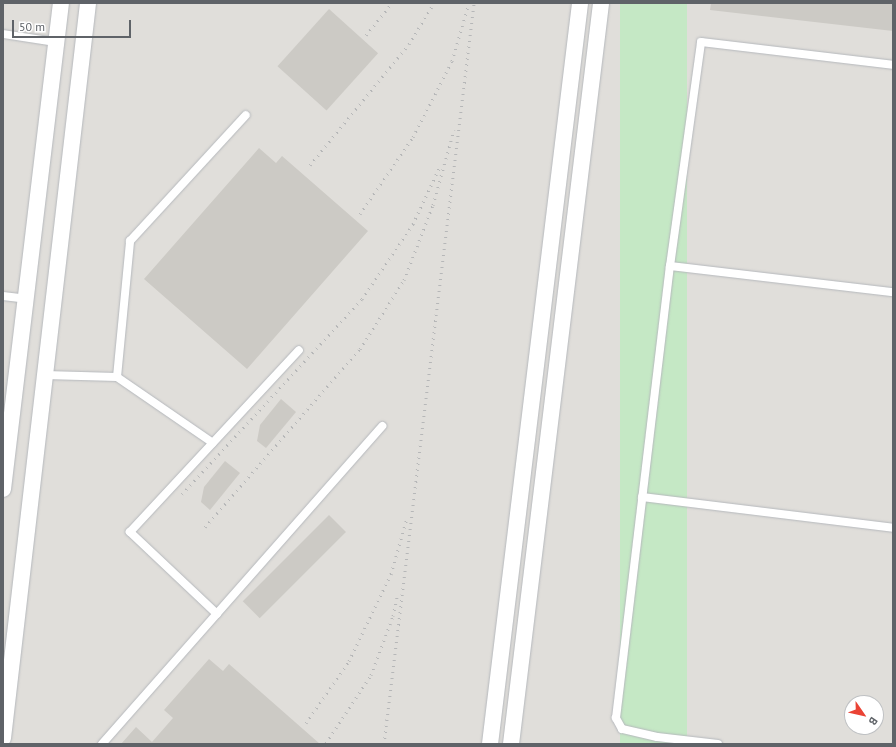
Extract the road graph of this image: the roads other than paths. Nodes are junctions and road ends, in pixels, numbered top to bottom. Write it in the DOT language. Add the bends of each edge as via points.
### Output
graph roads {
  1 [pos="61,3"];
  2 [pos="88,3"];
  3 [pos="580,3"];
  4 [pos="601,3"];
  5 [pos="3,34"];
  6 [pos="56,42"];
  7 [pos="893,65"];
  8 [pos="246,115"];
  9 [pos="670,266"];
  10 [pos="893,292"];
  11 [pos="3,296"];
  12 [pos="26,299"];
  13 [pos="299,350"];
  14 [pos="45,375"];
  15 [pos="117,377"];
  16 [pos="8,409"];
  17 [pos="382,426"];
  18 [pos="212,443"];
  19 [pos="3,489"];
  20 [pos="642,497"];
  21 [pos="893,528"];
  22 [pos="217,614"];
  23 [pos="3,738"];
  24 [pos="102,744"];
  25 [pos="490,744"];
  26 [pos="511,744"];
  27 [pos="718,744"];
  1 -- 6 [label="street"];
  2 -- 14 [label="street"];
  3 -- 25 [label="street"];
  4 -- 26 [label="street"];
  5 -- 6 [label="lane"];
  6 -- 12 [label="street"];
  7 -- 9 [label="lane" via="701,42"];
  8 -- 15 [label="lane" via="130,241"];
  9 -- 10 [label="lane"];
  9 -- 20 [label="lane"];
  11 -- 12 [label="lane"];
  12 -- 16 [label="street"];
  13 -- 18 [label="lane"];
  14 -- 15 [label="lane"];
  14 -- 23 [label="street"];
  15 -- 18 [label="lane"];
  16 -- 19 [label="street"];
  17 -- 22 [label="lane"];
  18 -- 22 [label="lane" via="130,532"];
  20 -- 21 [label="lane"];
  20 -- 27 [label="lane" via="616,718 622,729 657,737"];
  22 -- 24 [label="lane"];
}
